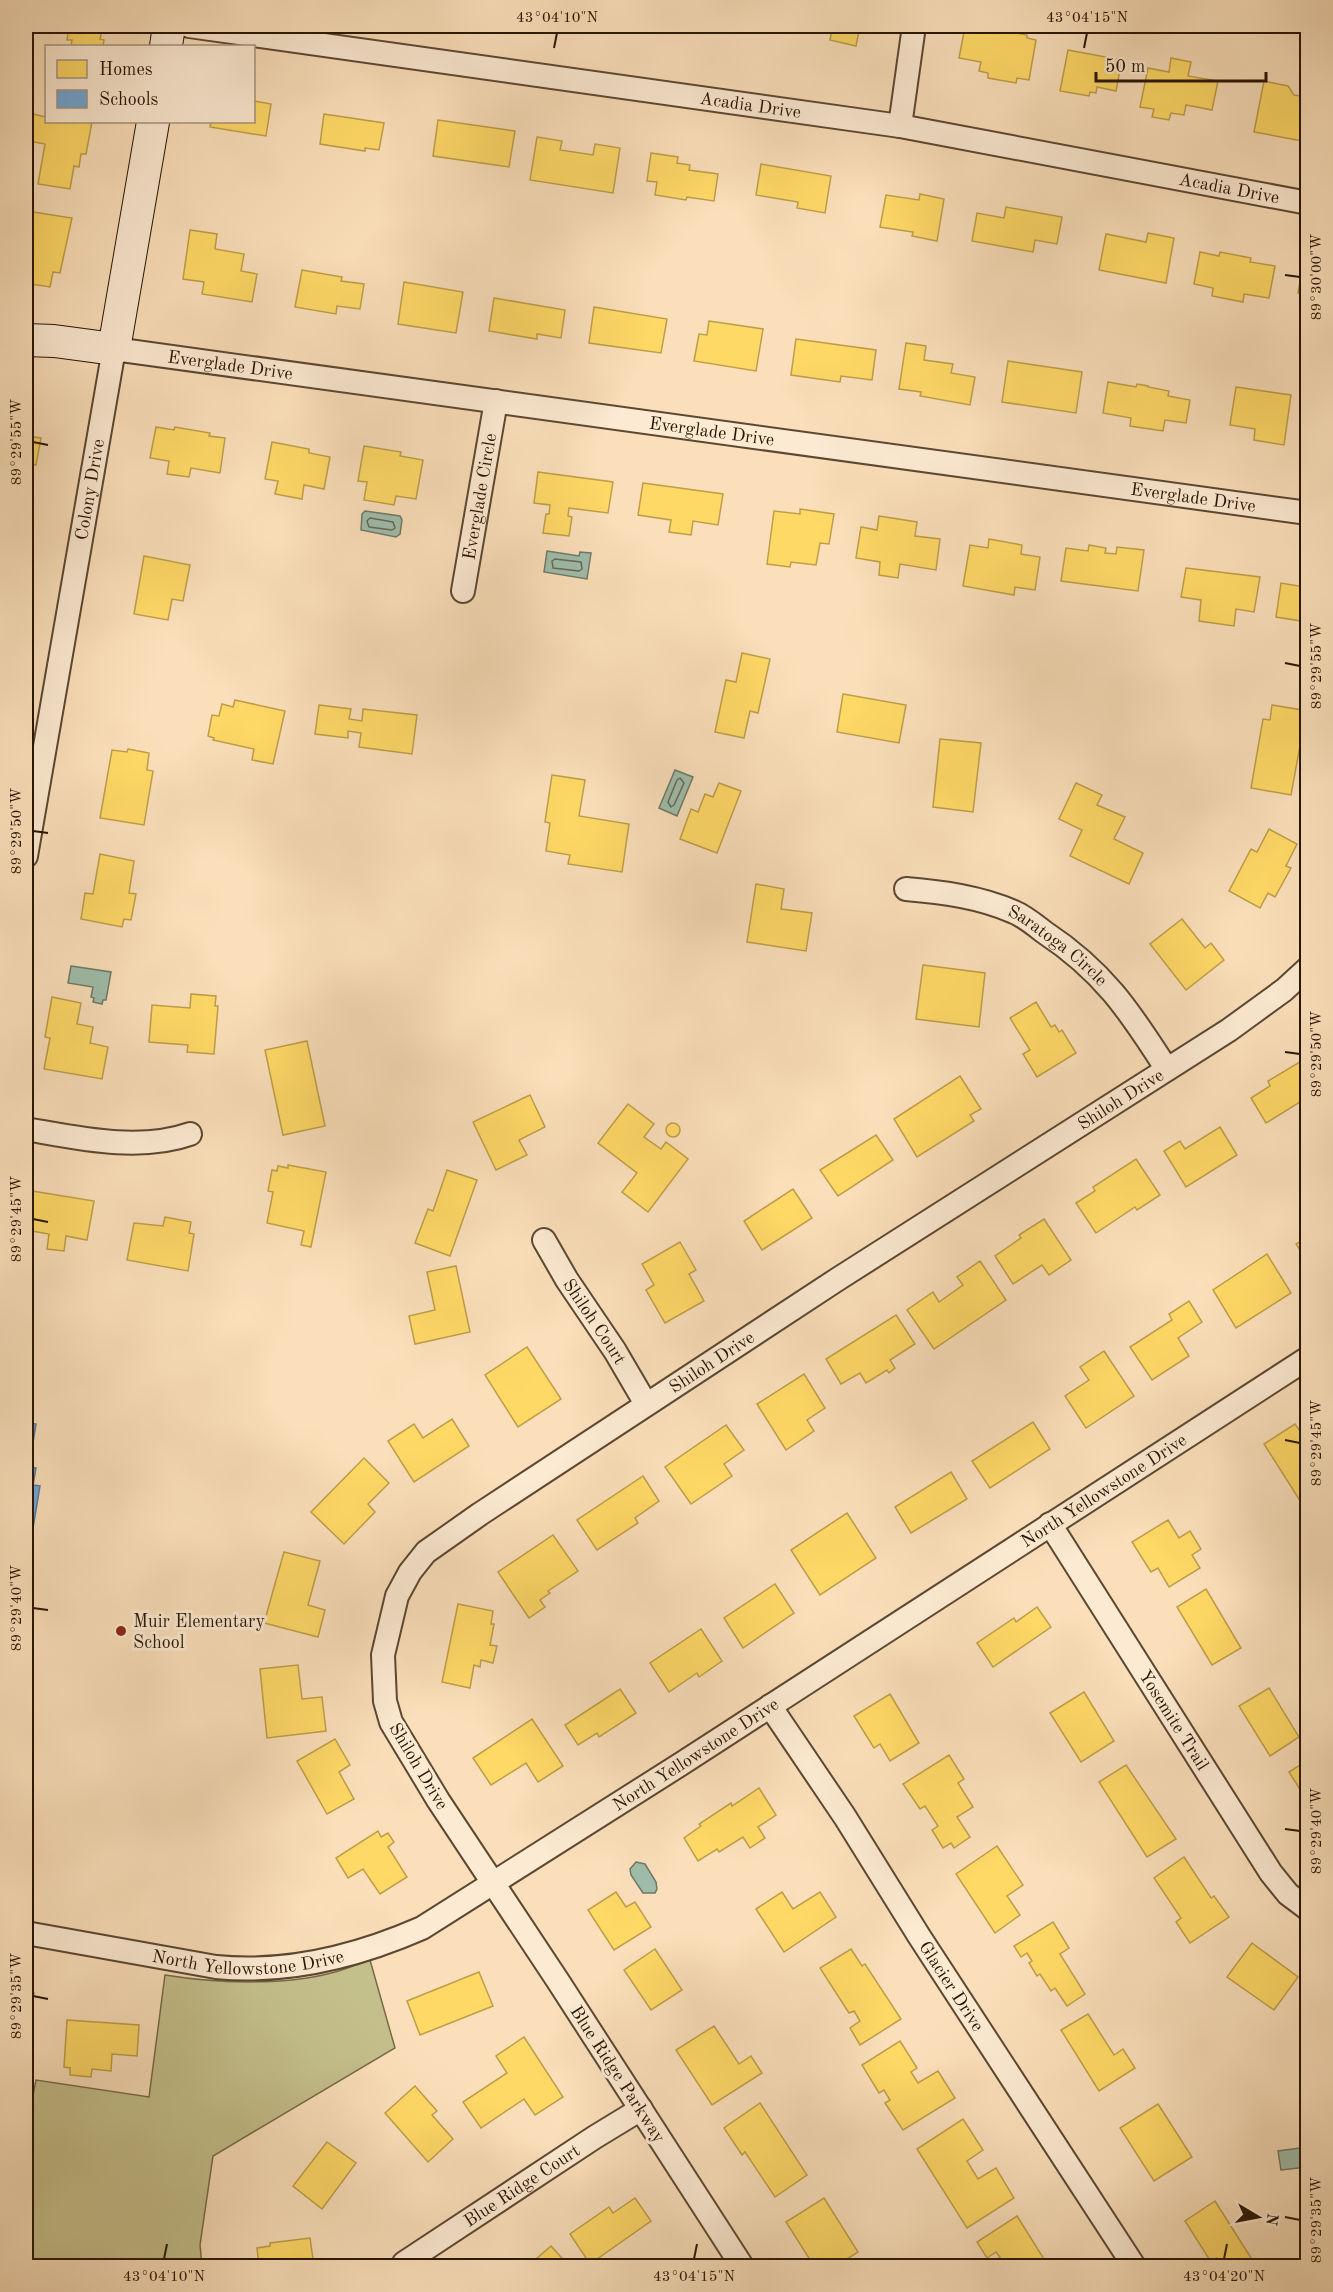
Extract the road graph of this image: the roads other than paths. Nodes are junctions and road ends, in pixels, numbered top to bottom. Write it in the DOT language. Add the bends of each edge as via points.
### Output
graph roads {
  1 [pos="169,26"];
  2 [pos="189,26"];
  3 [pos="914,26"];
  4 [pos="166,45"];
  5 [pos="153,123"];
  6 [pos="900,126"];
  7 [pos="1308,203"];
  8 [pos="26,340"];
  9 [pos="114,349"];
  10 [pos="496,401"];
  11 [pos="1308,513"];
  12 [pos="463,591"];
  13 [pos="26,856"];
  14 [pos="906,889"];
  15 [pos="1308,968"];
  16 [pos="1166,1068"];
  17 [pos="26,1129"];
  18 [pos="190,1134"];
  19 [pos="544,1240"];
  20 [pos="1308,1358"];
  21 [pos="646,1404"];
  22 [pos="1050,1524"];
  23 [pos="770,1706"];
  24 [pos="493,1884"];
  25 [pos="1308,1909"];
  26 [pos="26,1933"];
  27 [pos="641,2109"];
  28 [pos="404,2263"];
  29 [pos="742,2266"];
  30 [pos="1134,2266"];
  1 -- 4 [label="street"];
  2 -- 6 [label="street, Acadia Drive"];
  3 -- 6 [label="street"];
  5 -- 9 [label="street, Colony Drive"];
  6 -- 7 [label="street, Acadia Drive"];
  8 -- 9 [label="street"];
  9 -- 10 [label="street, Everglade Drive"];
  9 -- 13 [label="street, Colony Drive"];
  10 -- 11 [label="street, Everglade Drive"];
  10 -- 12 [label="street, Everglade Circle"];
  14 -- 16 [label="street, Saratoga Circle" via="978,900 1015,912 1067,947 1113,991"];
  15 -- 16 [label="street, Shiloh Drive" via="1229,1030"];
  16 -- 21 [label="street, Shiloh Drive"];
  17 -- 18 [label="street" via="141,1143"];
  19 -- 21 [label="street, Shiloh Court"];
  20 -- 22 [label="street, North Yellowstone Drive"];
  21 -- 24 [label="street, Shiloh Drive" via="426,1552 397,1596 383,1655 385,1701 391,1722"];
  22 -- 23 [label="street, North Yellowstone Drive"];
  22 -- 25 [label="street, Yosemite Trail" via="1271,1873 1288,1894"];
  23 -- 24 [label="street, North Yellowstone Drive"];
  23 -- 30 [label="street, Glacier Drive"];
  24 -- 26 [label="street, North Yellowstone Drive" via="395,1940 349,1954 266,1968 216,1967"];
  24 -- 27 [label="street, Blue Ridge Parkway"];
  27 -- 28 [label="street, Blue Ridge Court"];
  27 -- 29 [label="street, Blue Ridge Parkway"];
}
